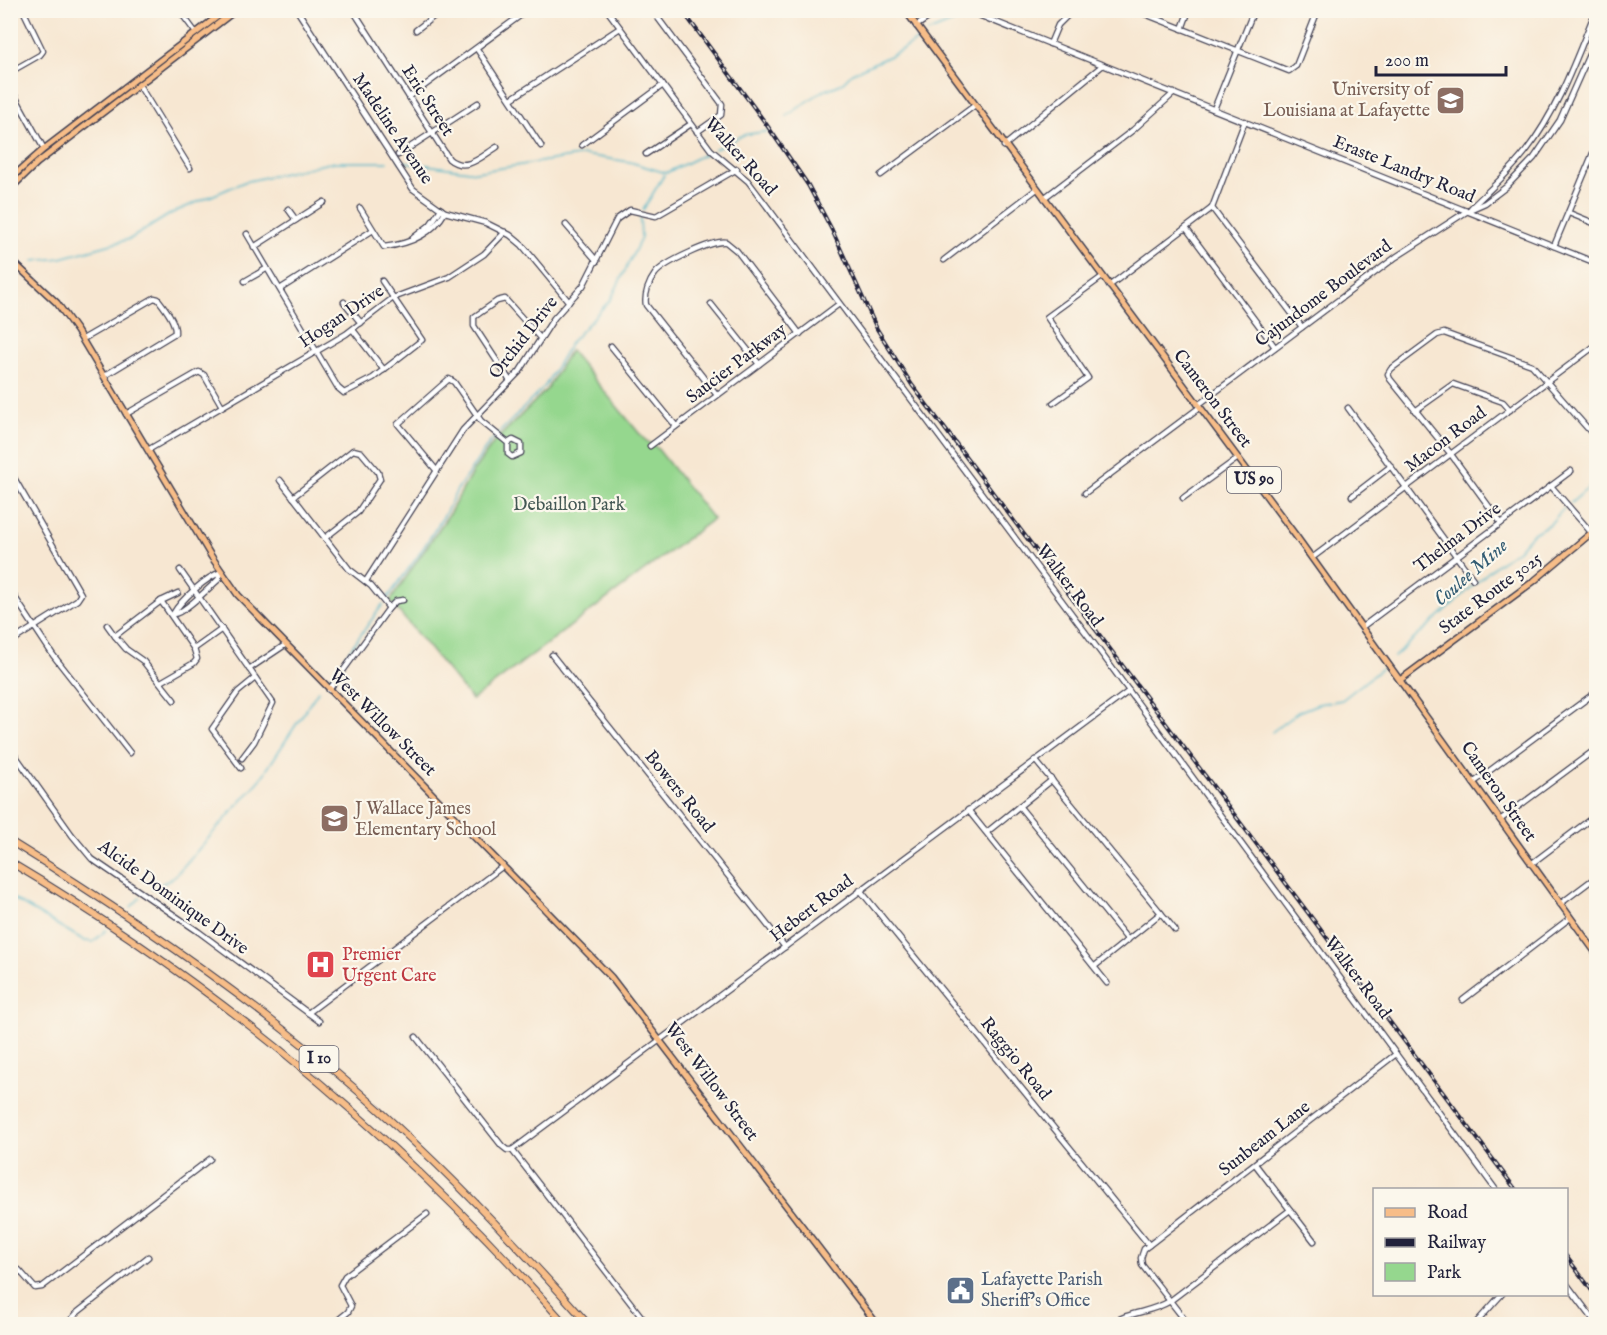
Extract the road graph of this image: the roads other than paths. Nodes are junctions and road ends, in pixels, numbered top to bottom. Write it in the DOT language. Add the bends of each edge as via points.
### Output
graph roads {
  1 [pos="23,10"];
  2 [pos="92,10"];
  3 [pos="121,10"];
  4 [pos="179,10"];
  5 [pos="226,10"];
  6 [pos="236,10"];
  7 [pos="297,10"];
  8 [pos="353,10"];
  9 [pos="442,10"];
  10 [pos="528,10"];
  11 [pos="607,10"];
  12 [pos="652,10"];
  13 [pos="904,10"];
  14 [pos="940,10"];
  15 [pos="966,10"];
  16 [pos="1073,10"];
  17 [pos="1135,10"];
  18 [pos="1189,10"];
  19 [pos="1254,10"];
  20 [pos="1318,10"];
  21 [pos="1596,10"];
  22 [pos="916,26"];
  23 [pos="620,28"];
  24 [pos="1182,28"];
  25 [pos="416,30"];
  26 [pos="196,33"];
  27 [pos="1596,39"];
  28 [pos="1050,44"];
  29 [pos="477,49"];
  30 [pos="1238,51"];
  31 [pos="1103,65"];
  32 [pos="10,72"];
  33 [pos="139,85"];
  34 [pos="663,85"];
  35 [pos="10,87"];
  36 [pos="1174,93"];
  37 [pos="409,97"];
  38 [pos="511,99"];
  39 [pos="478,103"];
  40 [pos="974,106"];
  41 [pos="1214,109"];
  42 [pos="1245,121"];
  43 [pos="692,124"];
  44 [pos="697,132"];
  45 [pos="432,134"];
  46 [pos="582,145"];
  47 [pos="541,146"];
  48 [pos="1004,146"];
  49 [pos="1596,146"];
  50 [pos="497,147"];
  51 [pos="44,149"];
  52 [pos="646,154"];
  53 [pos="398,155"];
  54 [pos="190,168"];
  55 [pos="737,170"];
  56 [pos="881,176"];
  57 [pos="10,179"];
  58 [pos="10,189"];
  59 [pos="1037,189"];
  60 [pos="1044,198"];
  61 [pos="324,202"];
  62 [pos="360,208"];
  63 [pos="1212,208"];
  64 [pos="288,209"];
  65 [pos="1469,210"];
  66 [pos="443,211"];
  67 [pos="1569,213"];
  68 [pos="296,220"];
  69 [pos="1596,224"];
  70 [pos="566,225"];
  71 [pos="1186,228"];
  72 [pos="373,230"];
  73 [pos="505,232"];
  74 [pos="247,234"];
  75 [pos="1554,246"];
  76 [pos="254,247"];
  77 [pos="10,259"];
  78 [pos="944,260"];
  79 [pos="597,261"];
  80 [pos="1596,263"];
  81 [pos="266,269"];
  82 [pos="1102,278"];
  83 [pos="245,281"];
  84 [pos="382,281"];
  85 [pos="1108,286"];
  86 [pos="280,289"];
  87 [pos="393,298"];
  88 [pos="344,302"];
  89 [pos="569,302"];
  90 [pos="711,304"];
  91 [pos="839,304"];
  92 [pos="361,323"];
  93 [pos="1302,327"];
  94 [pos="353,330"];
  95 [pos="800,334"];
  96 [pos="83,339"];
  97 [pos="541,339"];
  98 [pos="1596,345"];
  99 [pos="611,346"];
  100 [pos="1275,347"];
  101 [pos="318,351"];
  102 [pos="759,364"];
  103 [pos="384,370"];
  104 [pos="104,376"];
  105 [pos="510,381"];
  106 [pos="1547,382"];
  107 [pos="717,395"];
  108 [pos="1053,403"];
  109 [pos="222,406"];
  110 [pos="1199,406"];
  111 [pos="1348,408"];
  112 [pos="1510,410"];
  113 [pos="1415,411"];
  114 [pos="126,414"];
  115 [pos="477,416"];
  116 [pos="676,426"];
  117 [pos="1596,438"];
  118 [pos="508,443"];
  119 [pos="650,446"];
  120 [pos="148,450"];
  121 [pos="1450,453"];
  122 [pos="1238,458"];
  123 [pos="1391,466"];
  124 [pos="10,471"];
  125 [pos="437,471"];
  126 [pos="1571,471"];
  127 [pos="280,480"];
  128 [pos="1551,486"];
  129 [pos="1406,487"];
  130 [pos="1085,493"];
  131 [pos="1352,496"];
  132 [pos="293,497"];
  133 [pos="1183,498"];
  134 [pos="1501,523"];
  135 [pos="1595,533"];
  136 [pos="325,538"];
  137 [pos="1456,557"];
  138 [pos="1312,558"];
  139 [pos="180,570"];
  140 [pos="221,573"];
  141 [pos="1473,579"];
  142 [pos="366,581"];
  143 [pos="202,583"];
  144 [pos="210,587"];
  145 [pos="194,589"];
  146 [pos="10,590"];
  147 [pos="178,593"];
  148 [pos="200,596"];
  149 [pos="403,600"];
  150 [pos="161,601"];
  151 [pos="389,608"];
  152 [pos="172,615"];
  153 [pos="107,625"];
  154 [pos="34,627"];
  155 [pos="1362,627"];
  156 [pos="222,629"];
  157 [pos="115,636"];
  158 [pos="15,639"];
  159 [pos="285,645"];
  160 [pos="194,649"];
  161 [pos="552,655"];
  162 [pos="249,669"];
  163 [pos="255,678"];
  164 [pos="1400,680"];
  165 [pos="161,682"];
  166 [pos="329,690"];
  167 [pos="1129,691"];
  168 [pos="1596,692"];
  169 [pos="174,700"];
  170 [pos="10,748"];
  171 [pos="1596,748"];
  172 [pos="130,753"];
  173 [pos="242,758"];
  174 [pos="1035,760"];
  175 [pos="241,768"];
  176 [pos="1052,780"];
  177 [pos="1473,783"];
  178 [pos="1020,806"];
  179 [pos="968,810"];
  180 [pos="1596,815"];
  181 [pos="1500,820"];
  182 [pos="987,832"];
  183 [pos="10,841"];
  184 [pos="10,862"];
  185 [pos="1531,864"];
  186 [pos="503,866"];
  187 [pos="1596,877"];
  188 [pos="860,890"];
  189 [pos="1560,904"];
  190 [pos="1161,913"];
  191 [pos="1570,918"];
  192 [pos="1175,930"];
  193 [pos="1128,940"];
  194 [pos="784,947"];
  195 [pos="1596,951"];
  196 [pos="1095,966"];
  197 [pos="1107,983"];
  198 [pos="1463,1000"];
  199 [pos="308,1013"];
  200 [pos="319,1021"];
  201 [pos="416,1037"];
  202 [pos="660,1040"];
  203 [pos="1396,1054"];
  204 [pos="512,1150"];
  205 [pos="210,1159"];
  206 [pos="1255,1164"];
  207 [pos="1495,1188"];
  208 [pos="1290,1210"];
  209 [pos="427,1214"];
  210 [pos="1314,1241"];
  211 [pos="1149,1245"];
  212 [pos="148,1257"];
  213 [pos="10,1269"];
  214 [pos="1568,1286"];
  215 [pos="1500,1296"];
  216 [pos="1170,1301"];
  217 [pos="1596,1323"];
  218 [pos="67,1324"];
  219 [pos="333,1324"];
  220 [pos="565,1324"];
  221 [pos="588,1324"];
  222 [pos="647,1324"];
  223 [pos="877,1324"];
  224 [pos="1111,1324"];
  225 [pos="1188,1324"];
  226 [pos="1475,1324"];
  1 -- 32 [label="street" via="43,51"];
  2 -- 3 [label="street" via="107,14"];
  4 -- 26 [label="street"];
  5 -- 26 [label="main road"];
  6 -- 33 [label="main road"];
  7 -- 66 [label="street, Madeline Avenue" via="404,177 418,194"];
  8 -- 37 [label="street, Eric Street"];
  9 -- 25 [label="street"];
  10 -- 29 [label="street"];
  11 -- 23 [label="street, Walker Road"];
  12 -- 44 [label="street" via="722,104 720,116"];
  13 -- 22 [label="main road, Cameron Street / US 90"];
  14 -- 22 [label="street"];
  15 -- 28 [label="street, Eraste Landry Road"];
  16 -- 28 [label="street" via="1058,26"];
  17 -- 24 [label="street"];
  18 -- 24 [label="street"];
  19 -- 30 [label="street"];
  20 -- 30 [label="street" via="1293,70"];
  21 -- 65 [label="street, Cajundome Boulevard" via="1561,93 1532,142"];
  22 -- 40 [label="main road, Cameron Street / US 90"];
  23 -- 34 [label="street, Walker Road"];
  23 -- 38 [label="street"];
  24 -- 30 [label="street"];
  26 -- 51 [label="main road"];
  27 -- 65 [label="street, Cajundome Boulevard" via="1573,96 1545,144 1506,187"];
  28 -- 31 [label="street, Eraste Landry Road"];
  29 -- 37 [label="street"];
  29 -- 38 [label="street"];
  30 -- 41 [label="street"];
  31 -- 36 [label="street, Eraste Landry Road"];
  31 -- 48 [label="street"];
  33 -- 54 [label="street"];
  33 -- 58 [label="main road" via="37,163"];
  34 -- 43 [label="street, Walker Road"];
  34 -- 46 [label="street"];
  35 -- 51 [label="street"];
  36 -- 41 [label="street, Eraste Landry Road"];
  36 -- 60 [label="street" via="1133,130"];
  37 -- 45 [label="street, Eric Street"];
  38 -- 47 [label="street"];
  39 -- 45 [label="street"];
  40 -- 48 [label="main road, Cameron Street / US 90"];
  40 -- 56 [label="street"];
  41 -- 42 [label="street, Eraste Landry Road"];
  42 -- 63 [label="street"];
  42 -- 65 [label="street, Eraste Landry Road"];
  43 -- 44 [label="street, Walker Road"];
  43 -- 52 [label="street"];
  44 -- 55 [label="street, Walker Road" via="711,150"];
  45 -- 50 [label="street, Eric Street" via="456,164 470,164"];
  45 -- 53 [label="street"];
  48 -- 59 [label="main road, Cameron Street / US 90"];
  49 -- 67 [label="street"];
  51 -- 57 [label="main road"];
  55 -- 79 [label="street, Orchid Drive" via="656,216 633,210 621,214"];
  55 -- 91 [label="street, Walker Road"];
  59 -- 60 [label="main road, Cameron Street / US 90"];
  59 -- 78 [label="street"];
  60 -- 82 [label="main road, Cameron Street / US 90"];
  61 -- 68 [label="street"];
  62 -- 72 [label="street"];
  63 -- 71 [label="street"];
  63 -- 93 [label="street"];
  64 -- 68 [label="street"];
  65 -- 75 [label="street, Eraste Landry Road"];
  65 -- 93 [label="street, Cajundome Boulevard" via="1396,257"];
  66 -- 72 [label="street" via="431,232 383,247"];
  66 -- 73 [label="street, Madeline Avenue"];
  67 -- 69 [label="street"];
  67 -- 75 [label="street"];
  68 -- 76 [label="street"];
  70 -- 79 [label="street"];
  71 -- 85 [label="street"];
  71 -- 100 [label="street"];
  72 -- 86 [label="street"];
  73 -- 87 [label="street, Hogan Drive" via="484,254 449,277"];
  73 -- 89 [label="street, Madeline Avenue" via="522,245"];
  74 -- 76 [label="street"];
  75 -- 80 [label="street, Eraste Landry Road"];
  76 -- 81 [label="street"];
  77 -- 96 [label="main road, West Willow Street" via="57,303"];
  79 -- 89 [label="street, Orchid Drive"];
  81 -- 83 [label="street"];
  81 -- 86 [label="street"];
  82 -- 85 [label="main road, Cameron Street / US 90"];
  82 -- 108 [label="street" via="1047,317 1088,378"];
  84 -- 87 [label="street"];
  85 -- 110 [label="main road, Cameron Street / US 90"];
  86 -- 101 [label="street"];
  87 -- 92 [label="street, Hogan Drive"];
  87 -- 103 [label="street" via="422,340"];
  88 -- 92 [label="street"];
  89 -- 97 [label="street, Orchid Drive"];
  90 -- 102 [label="street"];
  91 -- 95 [label="street, Saucier Parkway"];
  91 -- 167 [label="street, Walker Road"];
  92 -- 94 [label="street, Hogan Drive"];
  93 -- 100 [label="street, Cajundome Boulevard"];
  94 -- 101 [label="street, Hogan Drive"];
  94 -- 103 [label="street"];
  95 -- 102 [label="street, Saucier Parkway"];
  95 -- 107 [label="street" via="726,242 709,244 657,272 646,293 646,305"];
  96 -- 104 [label="main road, West Willow Street"];
  96 -- 104 [label="street" via="154,298 165,308 175,333"];
  97 -- 105 [label="street, Orchid Drive"];
  97 -- 105 [label="street" via="505,299 472,319"];
  98 -- 106 [label="street, Macon Road"];
  99 -- 116 [label="street"];
  100 -- 110 [label="street, Cajundome Boulevard"];
  101 -- 103 [label="street" via="344,393"];
  101 -- 109 [label="street, Hogan Drive"];
  102 -- 107 [label="street, Saucier Parkway"];
  104 -- 114 [label="main road, West Willow Street"];
  105 -- 115 [label="street, Orchid Drive"];
  106 -- 112 [label="street, Macon Road"];
  106 -- 113 [label="street" via="1528,363 1442,332 1388,374"];
  106 -- 117 [label="street"];
  107 -- 116 [label="street, Saucier Parkway"];
  109 -- 114 [label="street" via="199,372"];
  109 -- 120 [label="street, Hogan Drive"];
  110 -- 122 [label="main road, Cameron Street / US 90"];
  110 -- 130 [label="street, Cajundome Boulevard"];
  111 -- 123 [label="street"];
  112 -- 113 [label="street" via="1503,402 1453,384"];
  112 -- 121 [label="street, Macon Road"];
  113 -- 121 [label="street"];
  114 -- 120 [label="main road, West Willow Street"];
  115 -- 118 [label="street"];
  115 -- 125 [label="street, Orchid Drive" via="463,430"];
  115 -- 125 [label="street" via="451,379 398,421"];
  116 -- 119 [label="street, Saucier Parkway"];
  120 -- 140 [label="main road, West Willow Street"];
  121 -- 129 [label="street, Macon Road"];
  121 -- 134 [label="street"];
  122 -- 133 [label="street"];
  122 -- 138 [label="main road, Cameron Street / US 90"];
  123 -- 129 [label="street"];
  123 -- 131 [label="street"];
  124 -- 154 [label="street" via="81,596"];
  125 -- 142 [label="street, Orchid Drive"];
  126 -- 128 [label="street, Thelma Drive"];
  127 -- 132 [label="street"];
  128 -- 134 [label="street, Thelma Drive"];
  128 -- 135 [label="street"];
  129 -- 137 [label="street"];
  129 -- 138 [label="street, Macon Road"];
  132 -- 136 [label="street"];
  132 -- 136 [label="street" via="353,450 361,452 378,472 379,482 358,512"];
  134 -- 137 [label="street, Thelma Drive"];
  135 -- 164 [label="main road, State Route 3025"];
  136 -- 142 [label="street" via="349,569"];
  137 -- 141 [label="street"];
  137 -- 155 [label="street, Thelma Drive"];
  138 -- 155 [label="main road, Cameron Street / US 90"];
  139 -- 145 [label="street"];
  140 -- 143 [label="street"];
  140 -- 144 [label="street"];
  140 -- 159 [label="main road, West Willow Street"];
  142 -- 151 [label="street"];
  143 -- 144 [label="street" via="203,587"];
  143 -- 145 [label="street"];
  144 -- 148 [label="street"];
  145 -- 148 [label="street"];
  145 -- 152 [label="street"];
  146 -- 154 [label="street"];
  147 -- 150 [label="street"];
  148 -- 152 [label="street" via="183,612"];
  148 -- 156 [label="street"];
  149 -- 151 [label="street"];
  150 -- 152 [label="street"];
  150 -- 157 [label="street"];
  151 -- 166 [label="street"];
  152 -- 160 [label="street"];
  153 -- 157 [label="street"];
  154 -- 158 [label="street"];
  154 -- 172 [label="street"];
  155 -- 164 [label="main road, Cameron Street / US 90"];
  156 -- 160 [label="street"];
  156 -- 162 [label="street"];
  157 -- 165 [label="street"];
  159 -- 162 [label="street"];
  159 -- 166 [label="main road, West Willow Street"];
  160 -- 165 [label="street" via="194,663"];
  161 -- 194 [label="street, Bowers Road"];
  162 -- 163 [label="street"];
  163 -- 173 [label="street" via="273,703"];
  163 -- 175 [label="street" via="238,692 212,729"];
  164 -- 177 [label="main road, Cameron Street / US 90"];
  165 -- 169 [label="street"];
  166 -- 186 [label="main road, West Willow Street"];
  167 -- 174 [label="street, Hebert Road"];
  167 -- 203 [label="street, Walker Road"];
  168 -- 177 [label="street"];
  170 -- 199 [label="street, Alcide Dominique Drive" via="92,858"];
  171 -- 181 [label="street"];
  174 -- 176 [label="street"];
  174 -- 179 [label="street, Hebert Road"];
  176 -- 178 [label="street"];
  176 -- 190 [label="street"];
  177 -- 181 [label="main road, Cameron Street / US 90"];
  178 -- 182 [label="street"];
  178 -- 193 [label="street"];
  179 -- 182 [label="street"];
  179 -- 188 [label="street, Hebert Road"];
  180 -- 185 [label="street"];
  181 -- 185 [label="main road, Cameron Street / US 90"];
  182 -- 196 [label="street"];
  183 -- 221 [label="highway, I 10" via="168,943 313,1053 468,1194"];
  184 -- 220 [label="highway, I 10" via="157,955 276,1045 406,1159"];
  185 -- 189 [label="main road, Cameron Street / US 90"];
  186 -- 199 [label="street"];
  186 -- 202 [label="main road, West Willow Street" via="611,977"];
  187 -- 189 [label="street"];
  188 -- 194 [label="street, Hebert Road"];
  188 -- 211 [label="street, Raggio Road"];
  189 -- 191 [label="main road, Cameron Street / US 90"];
  190 -- 192 [label="street"];
  190 -- 193 [label="street"];
  191 -- 195 [label="main road, Cameron Street / US 90"];
  191 -- 198 [label="street"];
  193 -- 196 [label="street"];
  194 -- 202 [label="street, Hebert Road"];
  196 -- 197 [label="street"];
  199 -- 200 [label="street, Alcide Dominique Drive"];
  201 -- 204 [label="street" via="502,1146"];
  202 -- 204 [label="street, Hebert Road"];
  202 -- 223 [label="main road, West Willow Street"];
  203 -- 206 [label="street, Sunbeam Lane"];
  203 -- 207 [label="street, Walker Road"];
  204 -- 222 [label="street"];
  205 -- 213 [label="street" via="42,1287 35,1288 20,1270"];
  206 -- 208 [label="street"];
  206 -- 211 [label="street, Sunbeam Lane"];
  208 -- 210 [label="street"];
  208 -- 216 [label="street"];
  209 -- 219 [label="street" via="345,1276 340,1285 351,1306"];
  211 -- 216 [label="street" via="1142,1252 1141,1262"];
  212 -- 218 [label="street"];
  214 -- 217 [label="street"];
  215 -- 226 [label="street"];
  216 -- 224 [label="street" via="1153,1311 1123,1316"];
  216 -- 225 [label="street"];
}
